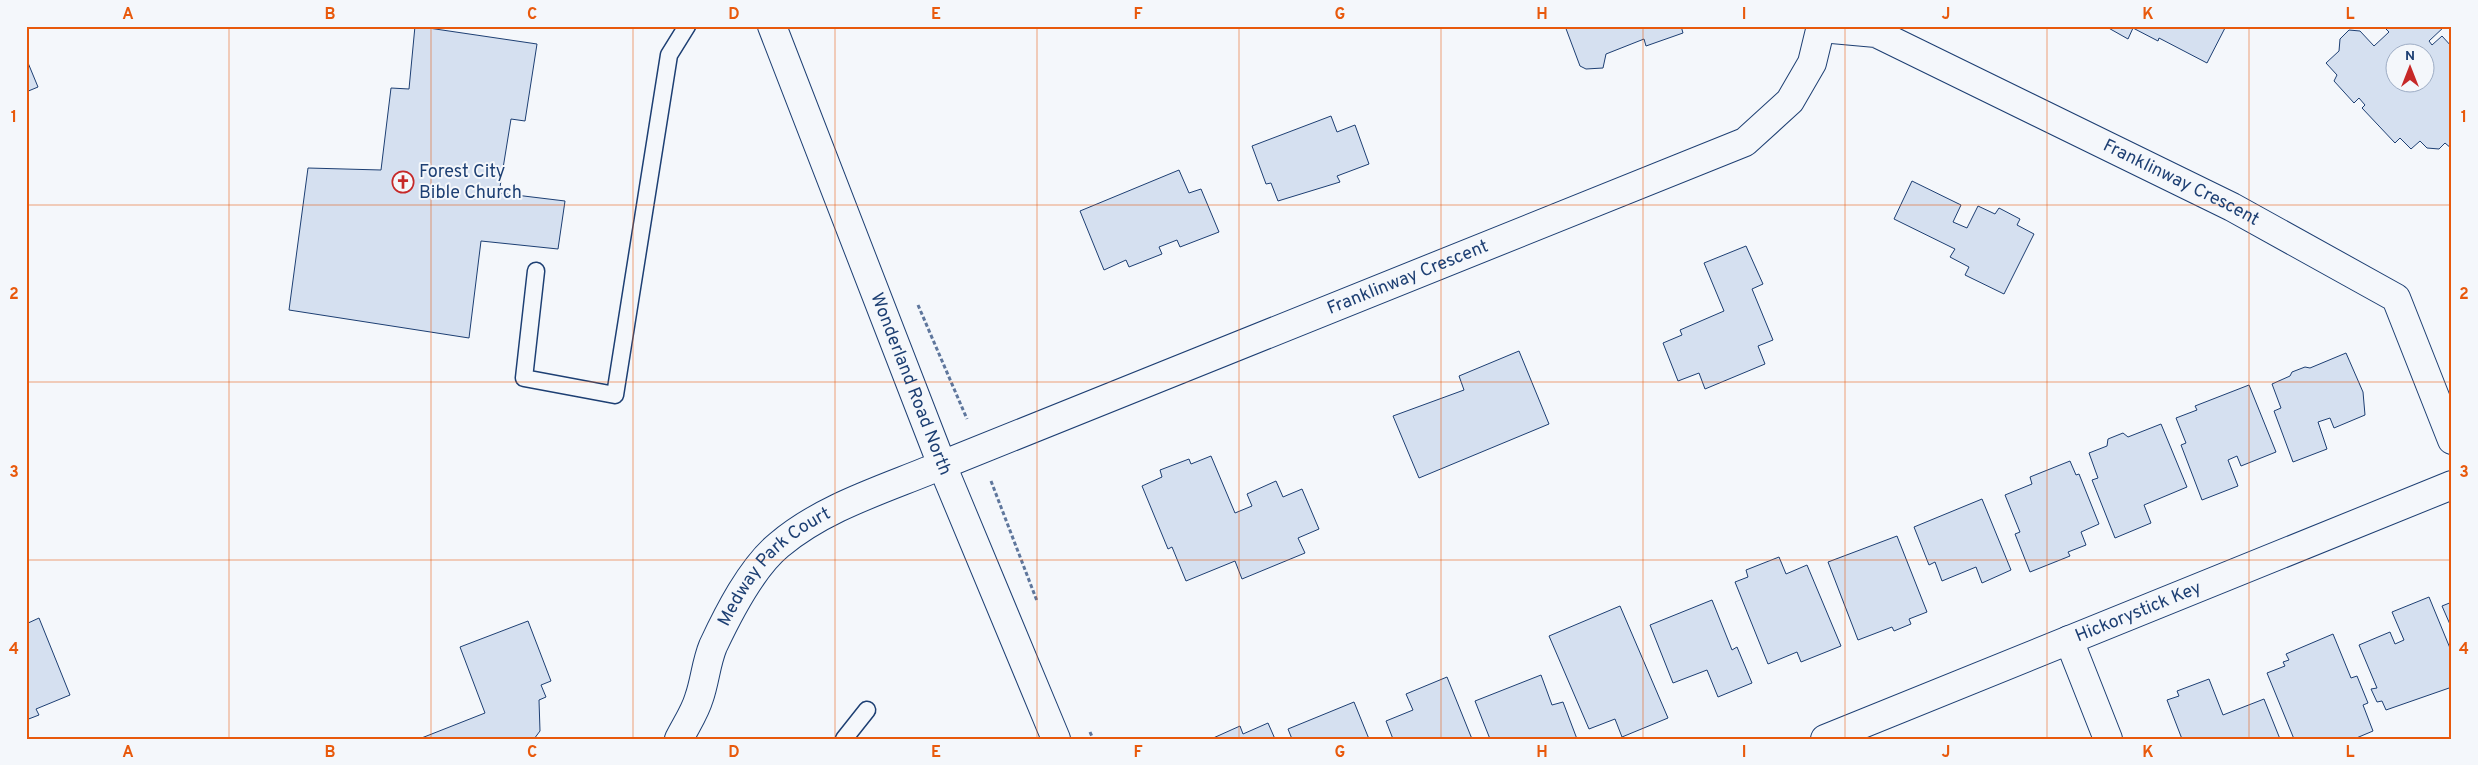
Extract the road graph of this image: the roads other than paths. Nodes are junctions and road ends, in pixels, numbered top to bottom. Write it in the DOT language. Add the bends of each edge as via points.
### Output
graph roads {
  1 [pos="687,26"];
  2 [pos="772,26"];
  3 [pos="1821,27"];
  4 [pos="536,271"];
  5 [pos="2452,440"];
  6 [pos="942,465"];
  7 [pos="2452,485"];
  8 [pos="2069,640"];
  9 [pos="867,710"];
  10 [pos="679,739"];
  11 [pos="844,739"];
  12 [pos="1056,739"];
  13 [pos="1825,739"];
  14 [pos="2108,739"];
  1 -- 4 [label="lane" via="669,55 615,396 524,378"];
  2 -- 6 [label="street, Wonderland Road North"];
  3 -- 5 [label="street, Franklinway Crescent" via="1876,33 2232,207 2396,298"];
  3 -- 6 [label="street, Franklinway Crescent" via="1812,63 1790,101 1745,142"];
  6 -- 10 [label="street, Medway Park Court" via="835,510 778,545 749,580 730,611 712,649 699,699"];
  6 -- 12 [label="street, Wonderland Road North"];
  7 -- 8 [label="street, Hickorystick Key"];
  8 -- 13 [label="street, Hickorystick Key"];
  8 -- 14 [label="street"];
  9 -- 11 [label="lane"];
}
